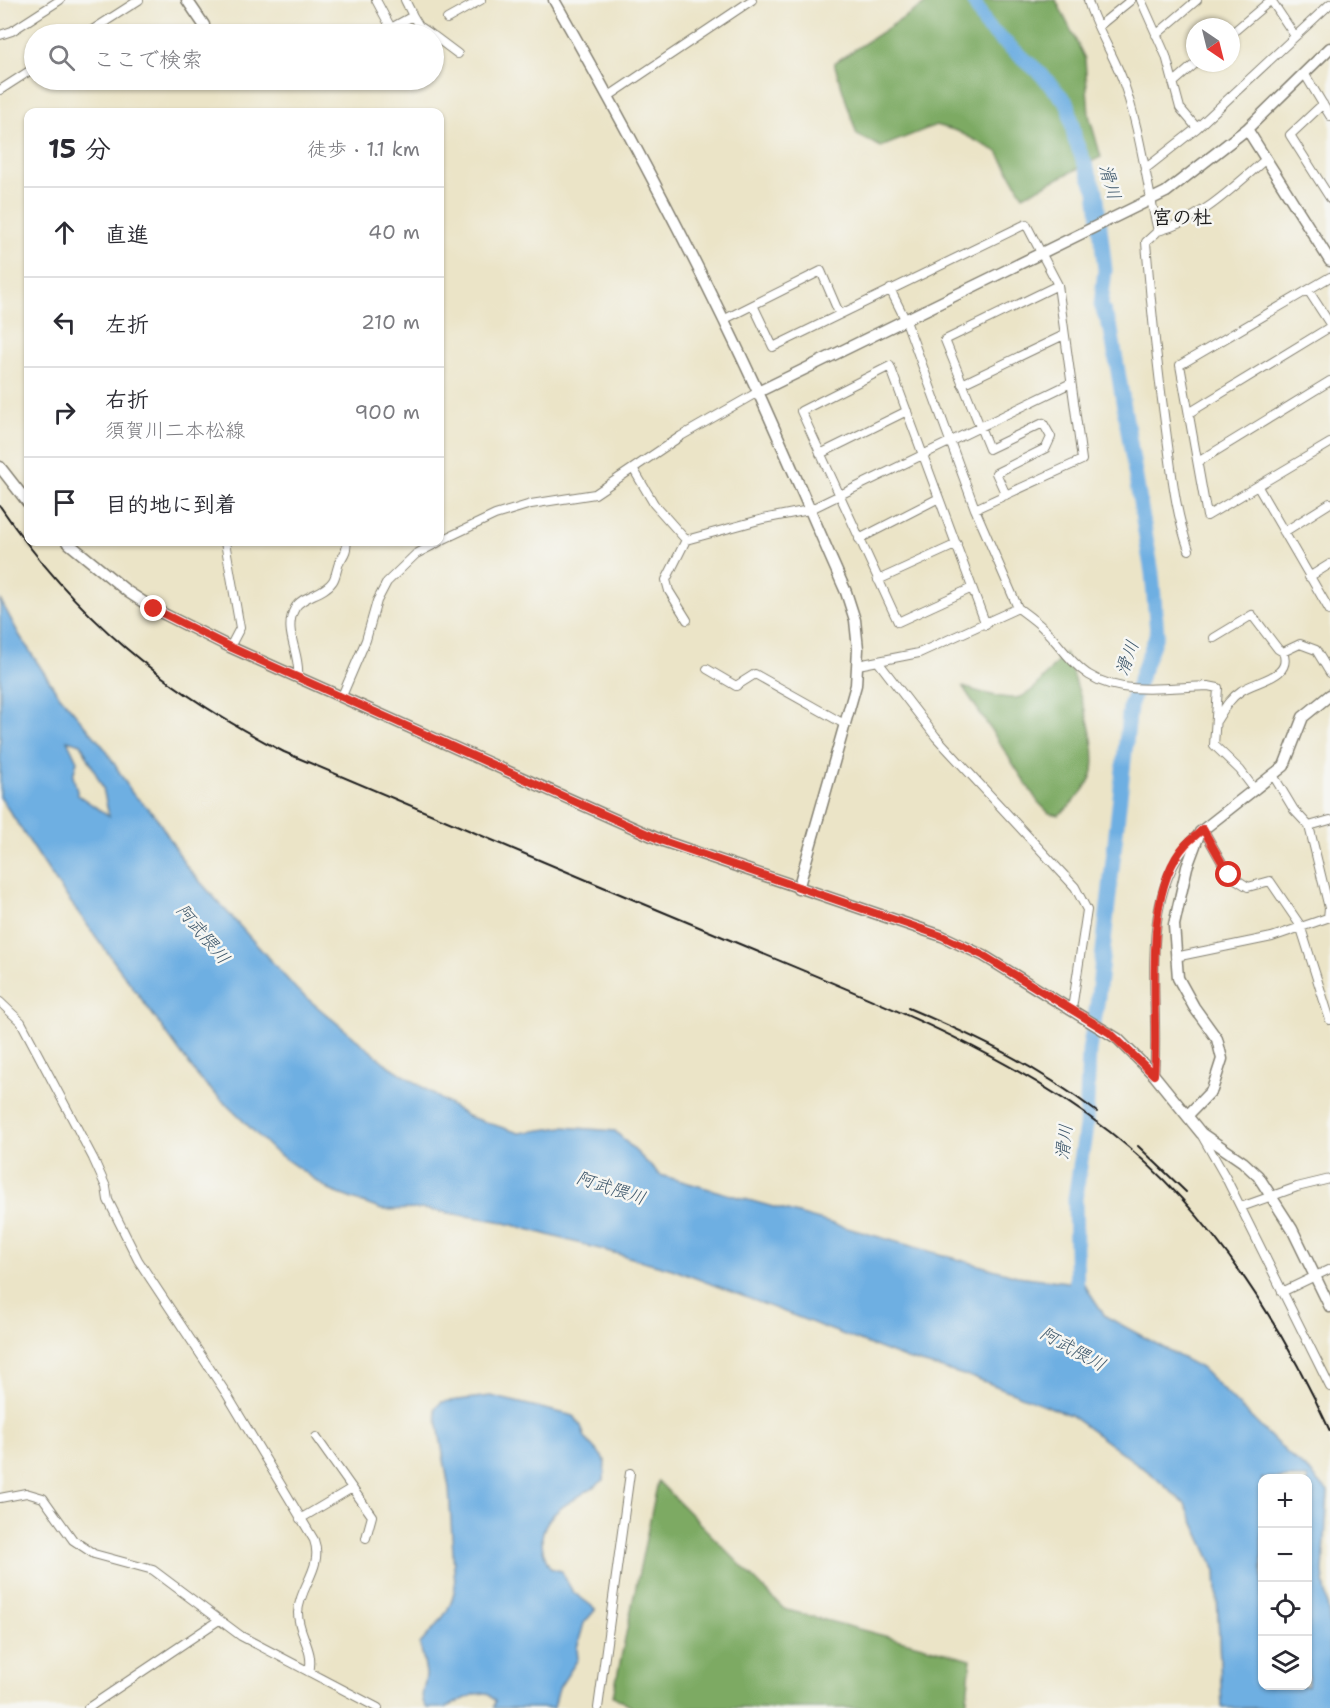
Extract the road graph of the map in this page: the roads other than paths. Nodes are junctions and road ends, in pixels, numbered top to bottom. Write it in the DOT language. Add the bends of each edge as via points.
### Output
graph roads {
  1 [pos="60,0"];
  2 [pos="139,0"];
  3 [pos="187,0"];
  4 [pos="376,0"];
  5 [pos="405,0"];
  6 [pos="481,0"];
  7 [pos="554,0"];
  8 [pos="752,0"];
  9 [pos="1088,0"];
  10 [pos="1131,0"];
  11 [pos="1141,0"];
  12 [pos="1197,0"];
  13 [pos="1271,0"];
  14 [pos="1325,3"];
  15 [pos="413,16"];
  16 [pos="447,19"];
  17 [pos="102,24"];
  18 [pos="203,24"];
  19 [pos="389,24"];
  20 [pos="398,24"];
  21 [pos="418,24"];
  22 [pos="1099,26"];
  23 [pos="1240,26"];
  24 [pos="0,35"];
  25 [pos="1156,35"];
  26 [pos="1294,36"];
  27 [pos="444,44"];
  28 [pos="1330,48"];
  29 [pos="458,54"];
  30 [pos="1186,71"];
  31 [pos="1304,73"];
  32 [pos="24,74"];
  33 [pos="1173,82"];
  34 [pos="0,90"];
  35 [pos="609,96"];
  36 [pos="1323,104"];
  37 [pos="1330,116"];
  38 [pos="1197,128"];
  39 [pos="1247,129"];
  40 [pos="1266,159"];
  41 [pos="1145,169"];
  42 [pos="1330,198"];
  43 [pos="1150,200"];
  44 [pos="1158,231"];
  45 [pos="1041,255"];
  46 [pos="1330,261"];
  47 [pos="1330,277"];
  48 [pos="1058,285"];
  49 [pos="890,289"];
  50 [pos="1308,290"];
  51 [pos="753,305"];
  52 [pos="839,313"];
  53 [pos="723,320"];
  54 [pos="906,321"];
  55 [pos="1330,326"];
  56 [pos="1064,334"];
  57 [pos="1330,381"];
  58 [pos="1071,383"];
  59 [pos="962,384"];
  60 [pos="758,392"];
  61 [pos="907,411"];
  62 [pos="1189,413"];
  63 [pos="979,427"];
  64 [pos="951,440"];
  65 [pos="1330,443"];
  66 [pos="820,454"];
  67 [pos="923,454"];
  68 [pos="1198,462"];
  69 [pos="0,467"];
  70 [pos="634,470"];
  71 [pos="1258,487"];
  72 [pos="839,495"];
  73 [pos="1006,495"];
  74 [pos="24,498"];
  75 [pos="939,498"];
  76 [pos="1330,503"];
  77 [pos="975,508"];
  78 [pos="809,510"];
  79 [pos="1284,532"];
  80 [pos="444,539"];
  81 [pos="859,539"];
  82 [pos="687,540"];
  83 [pos="957,544"];
  84 [pos="72,546"];
  85 [pos="226,546"];
  86 [pos="347,546"];
  87 [pos="430,546"];
  88 [pos="1189,550"];
  89 [pos="1330,564"];
  90 [pos="1309,577"];
  91 [pos="878,580"];
  92 [pos="972,588"];
  93 [pos="1018,608"];
  94 [pos="1330,611"];
  95 [pos="687,620"];
  96 [pos="986,625"];
  97 [pos="1214,638"];
  98 [pos="230,647"];
  99 [pos="1282,652"];
  100 [pos="879,663"];
  101 [pos="858,665"];
  102 [pos="706,669"];
  103 [pos="1330,673"];
  104 [pos="298,677"];
  105 [pos="1330,695"];
  106 [pos="342,696"];
  107 [pos="1216,721"];
  108 [pos="846,725"];
  109 [pos="1273,775"];
  110 [pos="1255,790"];
  111 [pos="1330,820"];
  112 [pos="1309,826"];
  113 [pos="1202,830"];
  114 [pos="798,889"];
  115 [pos="1329,918"];
  116 [pos="1300,926"];
  117 [pos="1175,957"];
  118 [pos="0,1002"];
  119 [pos="1074,1011"];
  120 [pos="1330,1020"];
  121 [pos="1154,1075"];
  122 [pos="1188,1115"];
  123 [pos="1201,1133"];
  124 [pos="1330,1179"];
  125 [pos="1271,1196"];
  126 [pos="1241,1207"];
  127 [pos="1330,1269"];
  128 [pos="1314,1276"];
  129 [pos="1282,1292"];
  130 [pos="1329,1304"];
  131 [pos="1330,1387"];
  132 [pos="316,1437"];
  133 [pos="630,1473"];
  134 [pos="352,1488"];
  135 [pos="0,1498"];
  136 [pos="300,1519"];
  137 [pos="366,1538"];
  138 [pos="219,1620"];
  139 [pos="309,1672"];
  140 [pos="88,1708"];
  141 [pos="378,1708"];
  142 [pos="598,1708"];
  1 -- 24 [label="street"];
  2 -- 17 [label="street"];
  3 -- 18 [label="street"];
  4 -- 19 [label="street"];
  5 -- 15 [label="street"];
  6 -- 16 [label="street"];
  7 -- 35 [label="street"];
  8 -- 35 [label="street"];
  9 -- 22 [label="street"];
  10 -- 22 [label="street"];
  11 -- 25 [label="street"];
  12 -- 25 [label="street"];
  13 -- 23 [label="street"];
  13 -- 26 [label="street"];
  14 -- 26 [label="street"];
  15 -- 20 [label="street"];
  15 -- 21 [label="street"];
  22 -- 41 [label="street" via="1124,83"];
  25 -- 33 [label="street"];
  26 -- 38 [label="street"];
  27 -- 29 [label="street"];
  28 -- 31 [label="street"];
  30 -- 33 [label="street"];
  31 -- 36 [label="street"];
  31 -- 39 [label="street"];
  32 -- 34 [label="street"];
  33 -- 38 [label="street" via="1180,108"];
  35 -- 53 [label="street"];
  36 -- 37 [label="street"];
  36 -- 42 [label="street" via="1290,135"];
  38 -- 41 [label="street"];
  39 -- 40 [label="street"];
  39 -- 43 [label="street"];
  40 -- 44 [label="street" via="1216,201 1187,220"];
  40 -- 46 [label="street"];
  41 -- 43 [label="street"];
  43 -- 44 [label="street"];
  43 -- 45 [label="street"];
  44 -- 88 [label="street" via="1146,242 1152,326 1180,523"];
  45 -- 48 [label="street"];
  45 -- 49 [label="street" via="1026,224"];
  45 -- 54 [label="street"];
  47 -- 50 [label="street"];
  48 -- 56 [label="street"];
  48 -- 59 [label="street" via="945,340"];
  49 -- 52 [label="street"];
  49 -- 54 [label="street"];
  50 -- 55 [label="street"];
  50 -- 62 [label="street" via="1180,365"];
  51 -- 52 [label="street" via="773,346"];
  51 -- 52 [label="street" via="821,271"];
  51 -- 53 [label="street"];
  53 -- 60 [label="street"];
  54 -- 60 [label="street"];
  54 -- 64 [label="street"];
  55 -- 62 [label="street"];
  56 -- 58 [label="street"];
  56 -- 59 [label="street"];
  57 -- 68 [label="street"];
  58 -- 63 [label="street"];
  58 -- 73 [label="street" via="1082,460"];
  59 -- 63 [label="street"];
  60 -- 70 [label="street" via="681,435"];
  60 -- 78 [label="street"];
  61 -- 66 [label="street"];
  61 -- 66 [label="street" via="890,366 801,411"];
  61 -- 67 [label="street"];
  62 -- 68 [label="street"];
  63 -- 64 [label="street"];
  63 -- 73 [label="street" via="989,449 1043,423 1051,437 1046,448 996,473"];
  64 -- 67 [label="street"];
  64 -- 77 [label="street"];
  65 -- 71 [label="street"];
  66 -- 72 [label="street"];
  67 -- 72 [label="street"];
  67 -- 75 [label="street"];
  68 -- 71 [label="street" via="1208,516"];
  69 -- 74 [label="street"];
  70 -- 80 [label="street" via="595,494 531,504 495,515"];
  70 -- 82 [label="street" via="654,504"];
  71 -- 79 [label="street"];
  72 -- 78 [label="street"];
  72 -- 81 [label="street"];
  73 -- 77 [label="street"];
  75 -- 81 [label="street"];
  75 -- 83 [label="street"];
  76 -- 79 [label="street"];
  77 -- 93 [label="street"];
  78 -- 82 [label="street"];
  78 -- 101 [label="street" via="855,620"];
  79 -- 90 [label="street"];
  81 -- 91 [label="street"];
  82 -- 95 [label="street" via="666,580"];
  83 -- 91 [label="street"];
  83 -- 92 [label="street"];
  84 -- 98 [label="street" via="154,609"];
  85 -- 98 [label="street" via="240,628"];
  86 -- 104 [label="street" via="333,580 316,596 295,607 289,628 299,665"];
  87 -- 106 [label="street" via="387,582"];
  89 -- 90 [label="street"];
  90 -- 94 [label="street"];
  91 -- 92 [label="street" via="898,622"];
  92 -- 96 [label="street"];
  93 -- 96 [label="street"];
  93 -- 107 [label="street" via="1088,675 1105,683 1130,688 1218,688"];
  96 -- 100 [label="street" via="919,653"];
  97 -- 99 [label="street" via="1252,615"];
  98 -- 104 [label="street"];
  99 -- 103 [label="street" via="1300,644 1316,650"];
  99 -- 107 [label="street" via="1284,668 1242,690"];
  100 -- 101 [label="street"];
  100 -- 119 [label="street" via="936,737 1075,887 1084,902 1087,910"];
  101 -- 108 [label="street"];
  102 -- 108 [label="street" via="736,686 755,674"];
  104 -- 106 [label="street"];
  105 -- 109 [label="street" via="1303,717 1288,760"];
  106 -- 114 [label="street" via="663,841"];
  107 -- 110 [label="street" via="1214,745"];
  108 -- 114 [label="street"];
  109 -- 110 [label="street"];
  109 -- 112 [label="street" via="1294,810"];
  110 -- 113 [label="street"];
  111 -- 112 [label="street"];
  112 -- 115 [label="street"];
  113 -- 116 [label="street" via="1229,875 1248,886 1270,881"];
  113 -- 117 [label="street" via="1187,867 1174,925"];
  113 -- 121 [label="street" via="1185,845 1161,900 1153,970"];
  114 -- 119 [label="street" via="942,936 984,956"];
  115 -- 116 [label="street"];
  116 -- 117 [label="street" via="1272,937"];
  116 -- 120 [label="street"];
  117 -- 122 [label="street" via="1182,988 1211,1027 1222,1059 1212,1090"];
  118 -- 136 [label="street" via="21,1022 93,1158 108,1200 138,1260 226,1393"];
  119 -- 121 [label="street" via="1110,1033"];
  121 -- 122 [label="street"];
  122 -- 123 [label="street"];
  123 -- 125 [label="street" via="1249,1166"];
  123 -- 126 [label="street"];
  124 -- 125 [label="street"];
  125 -- 126 [label="street"];
  125 -- 128 [label="street"];
  126 -- 129 [label="street"];
  127 -- 128 [label="street"];
  128 -- 129 [label="street"];
  128 -- 130 [label="street"];
  129 -- 131 [label="street"];
  132 -- 134 [label="street"];
  133 -- 142 [label="street"];
  134 -- 136 [label="street"];
  134 -- 137 [label="street" via="372,1519"];
  135 -- 138 [label="street" via="26,1493 43,1498 80,1545 94,1554 153,1570"];
  136 -- 139 [label="street" via="316,1550 316,1563 298,1610 312,1658"];
  138 -- 139 [label="street"];
  138 -- 140 [label="street"];
  139 -- 141 [label="street"];
}
